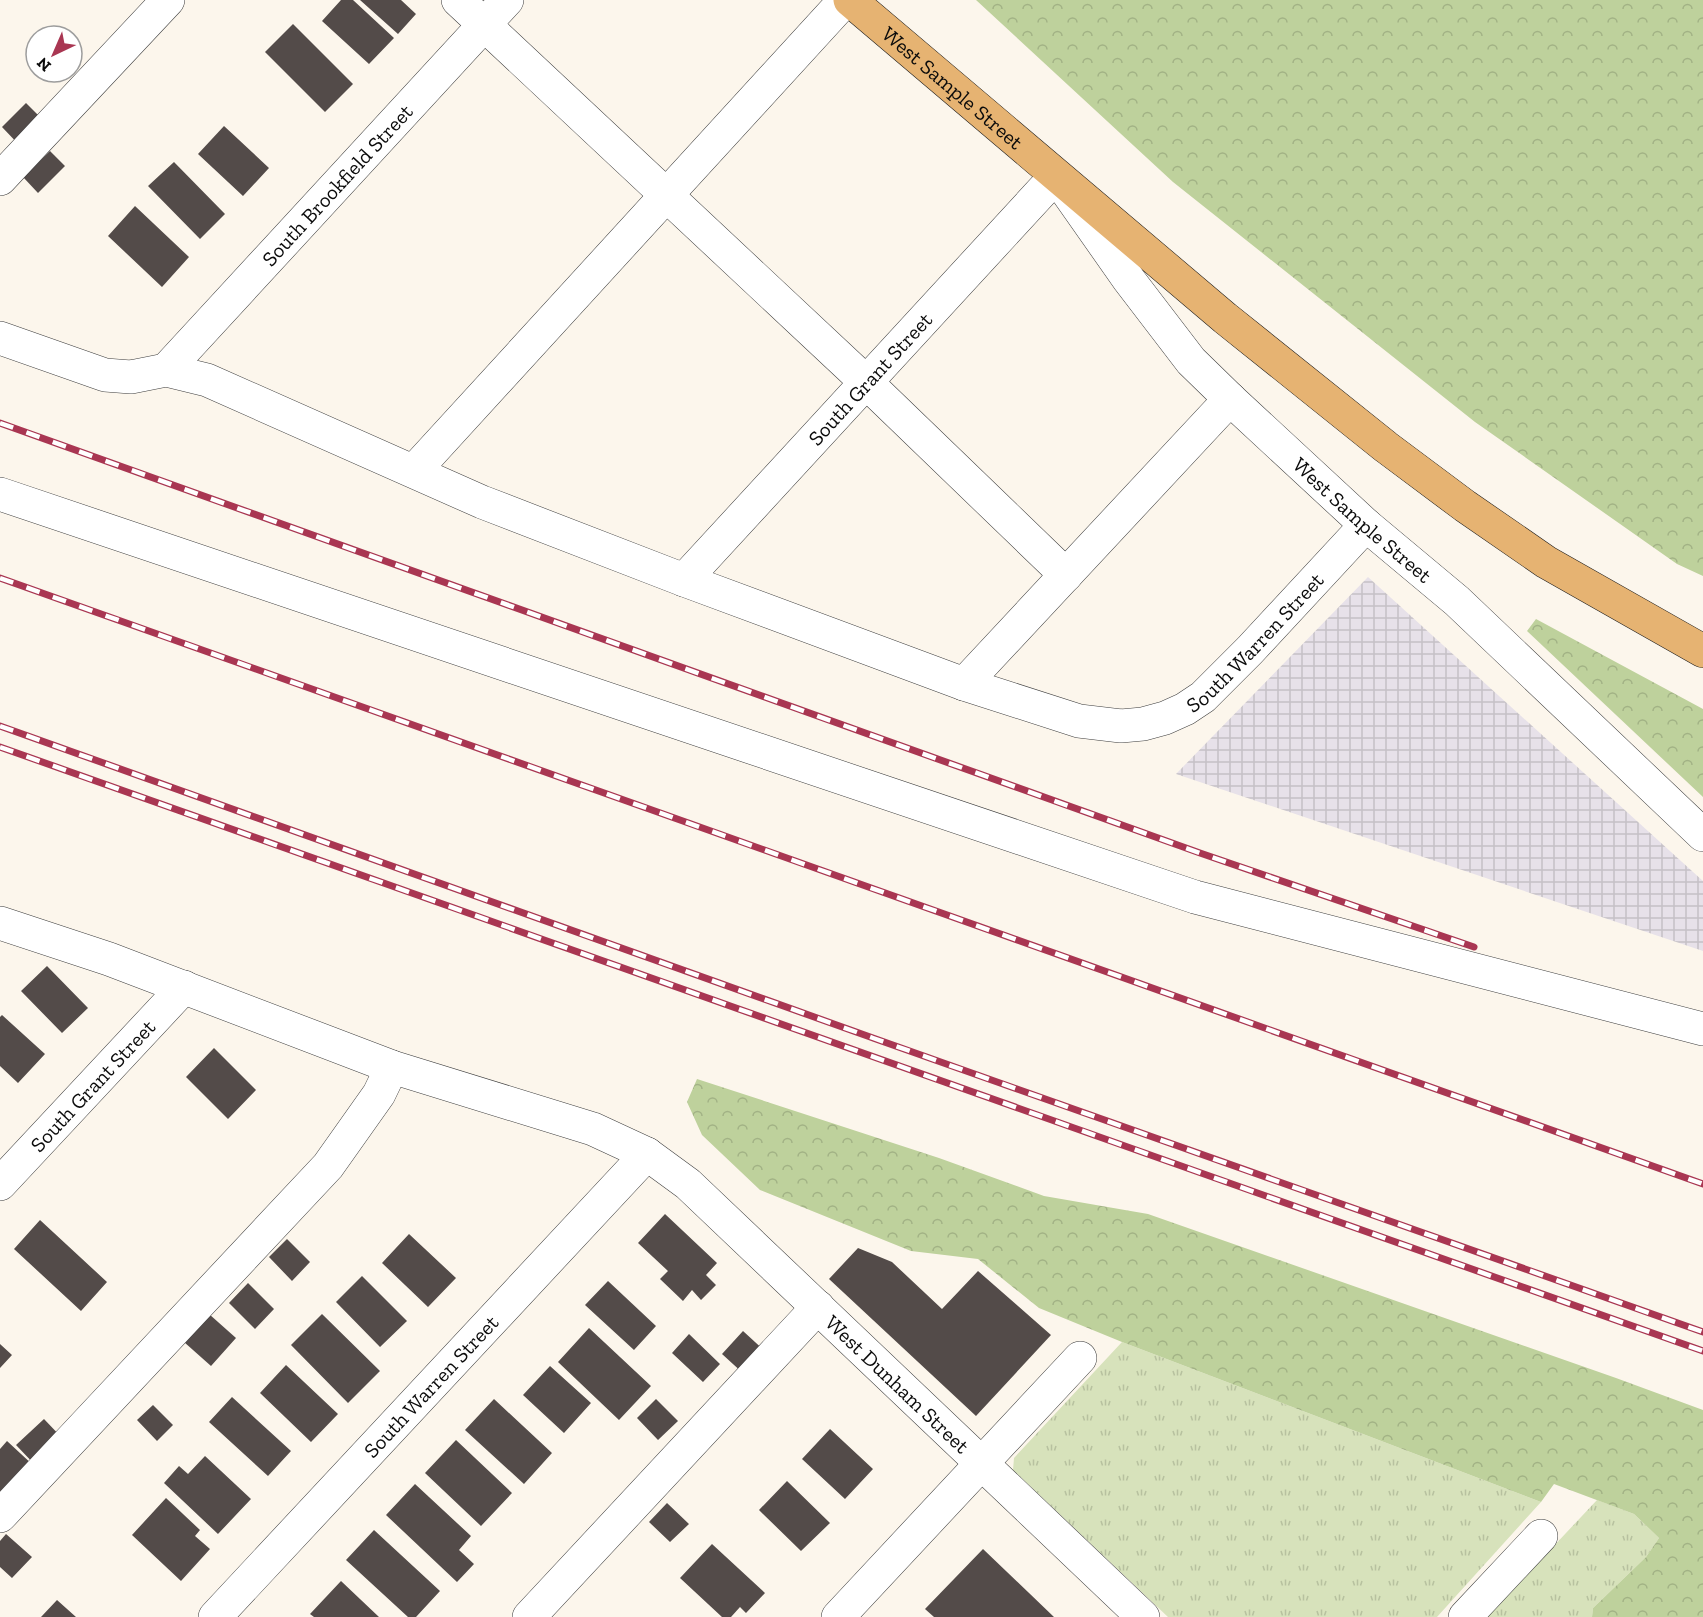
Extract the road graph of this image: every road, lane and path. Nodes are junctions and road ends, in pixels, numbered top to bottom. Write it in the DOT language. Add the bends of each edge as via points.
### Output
graph roads {
  1 [pos="168,0"];
  2 [pos="458,0"];
  3 [pos="507,0"];
  4 [pos="845,0"];
  5 [pos="850,0"];
  6 [pos="484,24"];
  7 [pos="1056,176"];
  8 [pos="0,179"];
  9 [pos="667,194"];
  10 [pos="0,338"];
  11 [pos="166,370"];
  12 [pos="867,383"];
  13 [pos="1230,399"];
  14 [pos="414,471"];
  15 [pos="0,494"];
  16 [pos="1366,525"];
  17 [pos="1066,575"];
  18 [pos="684,580"];
  19 [pos="1703,651"];
  20 [pos="964,684"];
  21 [pos="1703,835"];
  22 [pos="0,923"];
  23 [pos="184,987"];
  24 [pos="1703,1029"];
  25 [pos="392,1067"];
  26 [pos="647,1154"];
  27 [pos="0,1184"];
  28 [pos="818,1307"];
  29 [pos="1080,1358"];
  30 [pos="982,1463"];
  31 [pos="0,1516"];
  32 [pos="1541,1536"];
  33 [pos="215,1617"];
  34 [pos="530,1617"];
  35 [pos="838,1617"];
  36 [pos="1143,1617"];
  37 [pos="1465,1617"];
  1 -- 8 [label="street"];
  2 -- 6 [label="street"];
  3 -- 6 [label="street, South Brookfield Street"];
  4 -- 9 [label="street"];
  5 -- 7 [label="main road, West Sample Street"];
  6 -- 9 [label="street"];
  6 -- 11 [label="street, South Brookfield Street"];
  7 -- 12 [label="street, South Grant Street"];
  7 -- 13 [label="street, West Sample Street" via="1191,361"];
  7 -- 19 [label="main road, West Sample Street" via="1234,325 1465,506 1546,562"];
  9 -- 12 [label="street"];
  9 -- 14 [label="street"];
  10 -- 11 [label="street" via="105,375 131,378"];
  11 -- 14 [label="street, South Warren Street" via="207,380"];
  12 -- 17 [label="street"];
  12 -- 18 [label="street, South Grant Street"];
  13 -- 16 [label="street, West Sample Street"];
  13 -- 17 [label="street"];
  14 -- 18 [label="street, South Warren Street" via="482,502"];
  15 -- 24 [label="street" via="1196,897"];
  16 -- 20 [label="street, South Warren Street" via="1203,697 1165,718 1121,726 1079,721"];
  16 -- 21 [label="street, West Sample Street" via="1457,601"];
  17 -- 20 [label="street"];
  18 -- 20 [label="street, South Warren Street"];
  22 -- 23 [label="street, West Dunham Street"];
  23 -- 25 [label="street, West Dunham Street"];
  23 -- 27 [label="street, South Grant Street"];
  25 -- 26 [label="street, West Dunham Street" via="592,1129"];
  25 -- 31 [label="street" via="379,1094 328,1166"];
  26 -- 28 [label="street, West Dunham Street" via="687,1185"];
  26 -- 33 [label="street, South Warren Street"];
  28 -- 30 [label="street, West Dunham Street"];
  28 -- 34 [label="street"];
  29 -- 30 [label="street"];
  30 -- 35 [label="street"];
  30 -- 36 [label="street, West Dunham Street"];
  32 -- 37 [label="street"];
}
